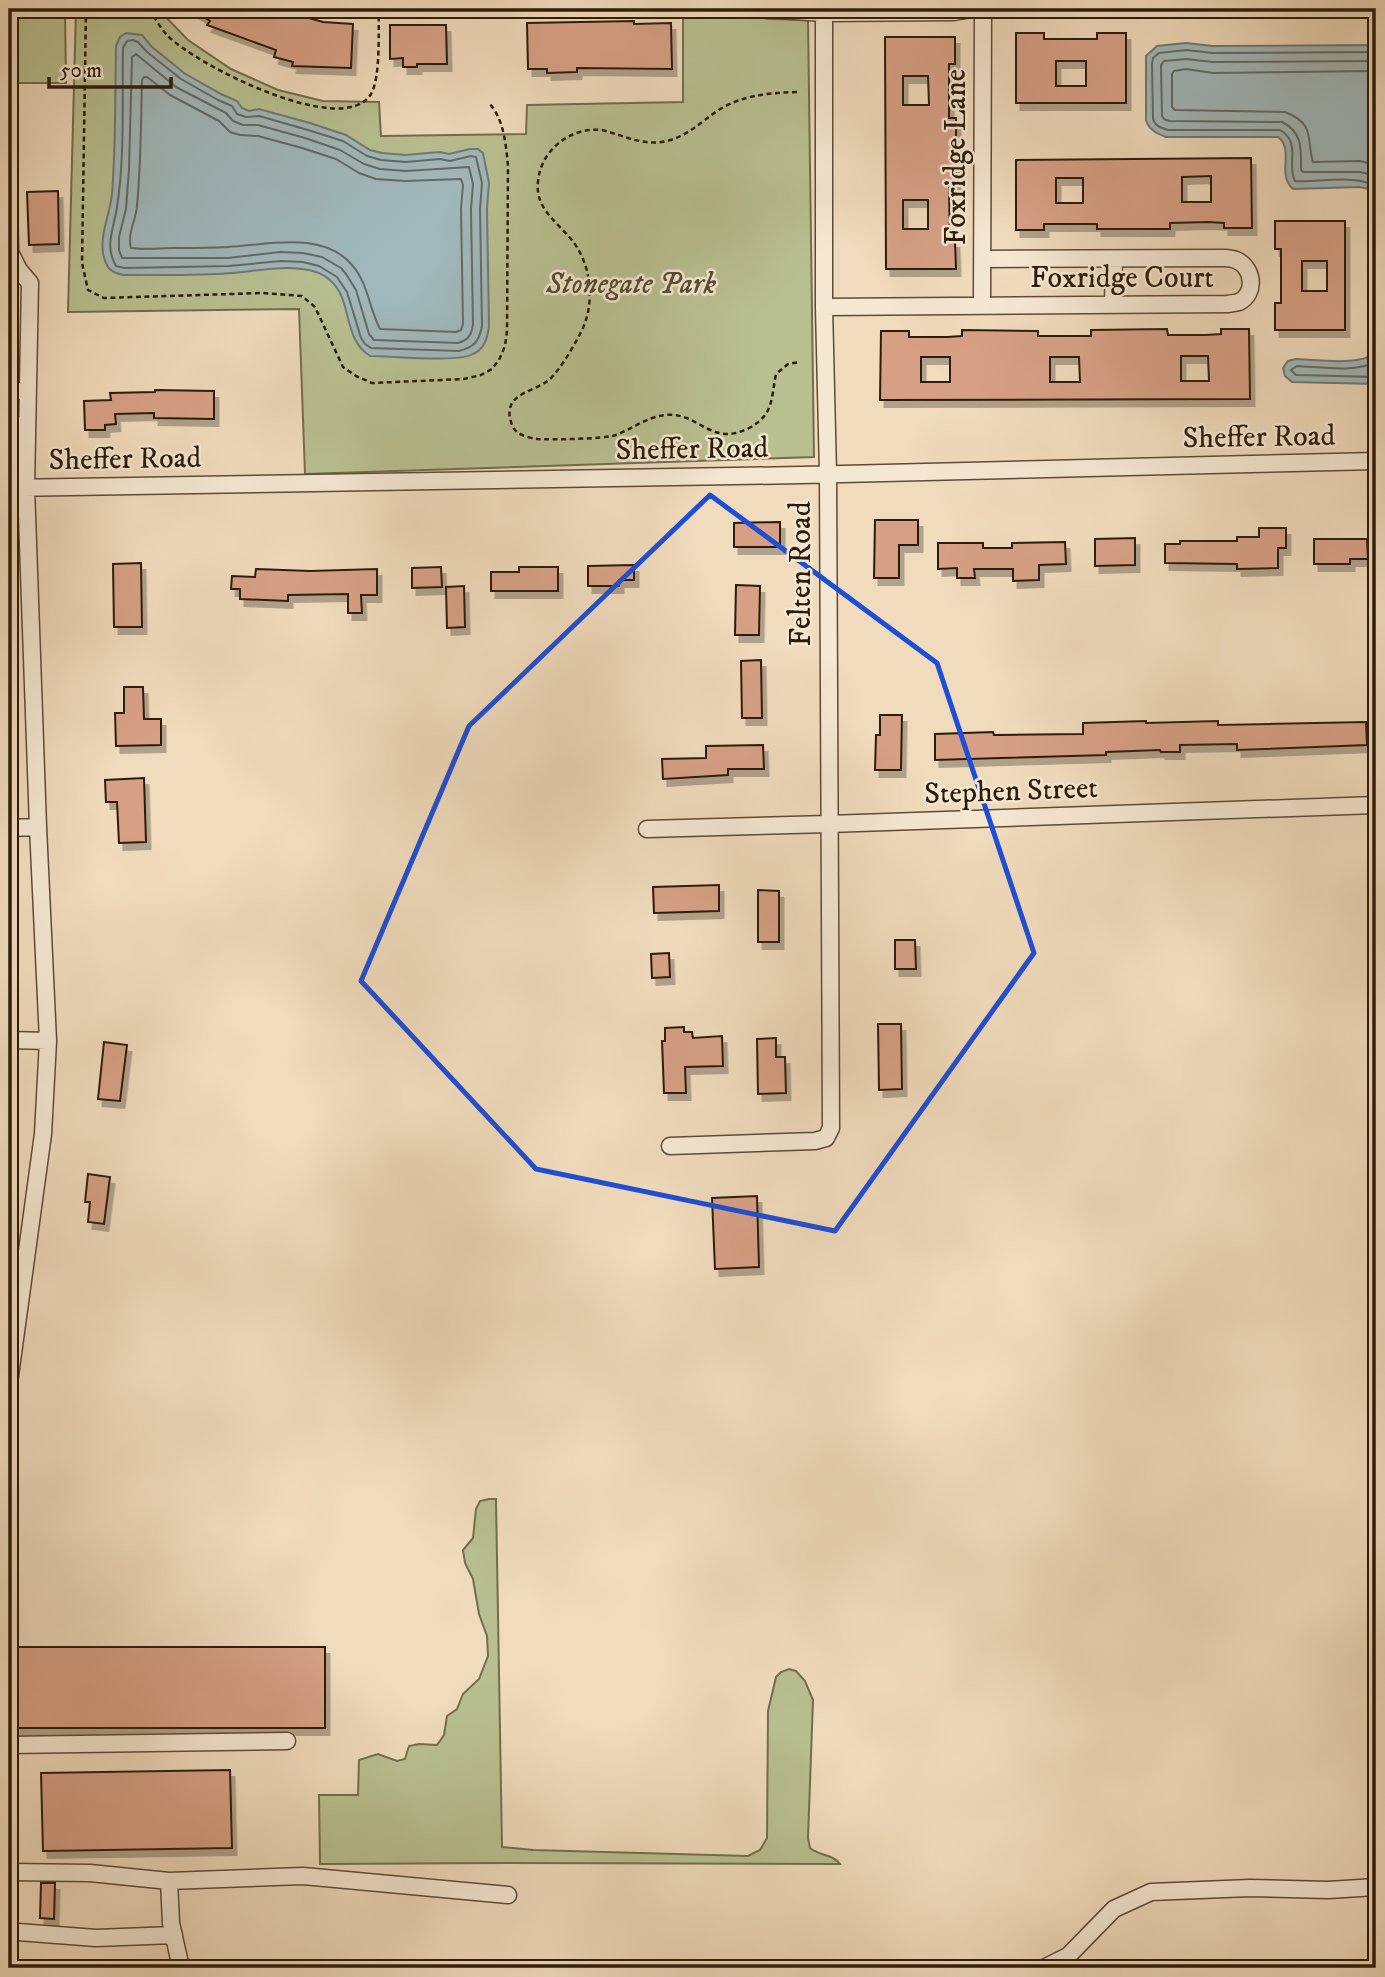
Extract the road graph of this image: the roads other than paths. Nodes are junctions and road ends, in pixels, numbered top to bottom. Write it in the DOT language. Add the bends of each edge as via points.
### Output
graph roads {
  1 [pos="762,9"];
  2 [pos="972,9"];
  3 [pos="983,9"];
  4 [pos="824,11"];
  5 [pos="9,200"];
  6 [pos="9,209"];
  7 [pos="1114,259"];
  8 [pos="982,260"];
  9 [pos="982,305"];
  10 [pos="1113,305"];
  11 [pos="824,307"];
  12 [pos="9,391"];
  13 [pos="28,391"];
  14 [pos="9,425"];
  15 [pos="27,425"];
  16 [pos="1376,461"];
  17 [pos="828,474"];
  18 [pos="26,487"];
  19 [pos="9,488"];
  20 [pos="1376,806"];
  21 [pos="829,824"];
  22 [pos="37,827"];
  23 [pos="9,828"];
  24 [pos="647,829"];
  25 [pos="9,1040"];
  26 [pos="48,1041"];
  27 [pos="670,1146"];
  28 [pos="13,1316"];
  29 [pos="9,1383"];
  30 [pos="287,1741"];
  31 [pos="9,1745"];
  32 [pos="9,1872"];
  33 [pos="169,1881"];
  34 [pos="1376,1887"];
  35 [pos="508,1895"];
  36 [pos="18,1932"];
  37 [pos="174,1935"];
  38 [pos="181,1968"];
  39 [pos="1044,1968"];
  1 -- 4 [label="street"];
  2 -- 4 [label="street"];
  3 -- 8 [label="street, Foxridge Lane"];
  4 -- 11 [label="street, Felten Road"];
  5 -- 6 [label="street"];
  6 -- 13 [label="street" via="10,251 30,283"];
  7 -- 8 [label="street, Foxridge Court"];
  7 -- 10 [label="street"];
  7 -- 10 [label="street, Foxridge Court" via="1235,260 1244,265 1251,285 1240,302 1228,304"];
  8 -- 9 [label="street, Foxridge Lane"];
  9 -- 10 [label="street, Foxridge Court"];
  9 -- 11 [label="street, Foxridge Court"];
  11 -- 17 [label="street, Felten Road"];
  12 -- 13 [label="street"];
  13 -- 15 [label="street"];
  14 -- 15 [label="street"];
  15 -- 18 [label="street"];
  16 -- 17 [label="street, Sheffer Road"];
  17 -- 18 [label="street, Sheffer Road"];
  17 -- 21 [label="street, Felten Road"];
  18 -- 19 [label="street, Sheffer Road"];
  18 -- 22 [label="street"];
  20 -- 21 [label="street, Stephen Street"];
  21 -- 24 [label="street, Stephen Street"];
  21 -- 27 [label="street, Felten Road" via="831,1128 826,1138 815,1142"];
  22 -- 23 [label="street"];
  22 -- 26 [label="street"];
  25 -- 26 [label="street"];
  26 -- 28 [label="street" via="43,1134"];
  28 -- 29 [label="street"];
  30 -- 31 [label="street"];
  32 -- 33 [label="street" via="90,1873"];
  33 -- 35 [label="street" via="303,1876"];
  33 -- 37 [label="street"];
  34 -- 39 [label="street" via="1151,1892 1114,1909 1068,1956"];
  36 -- 37 [label="street" via="96,1938"];
  37 -- 38 [label="street"];
}
